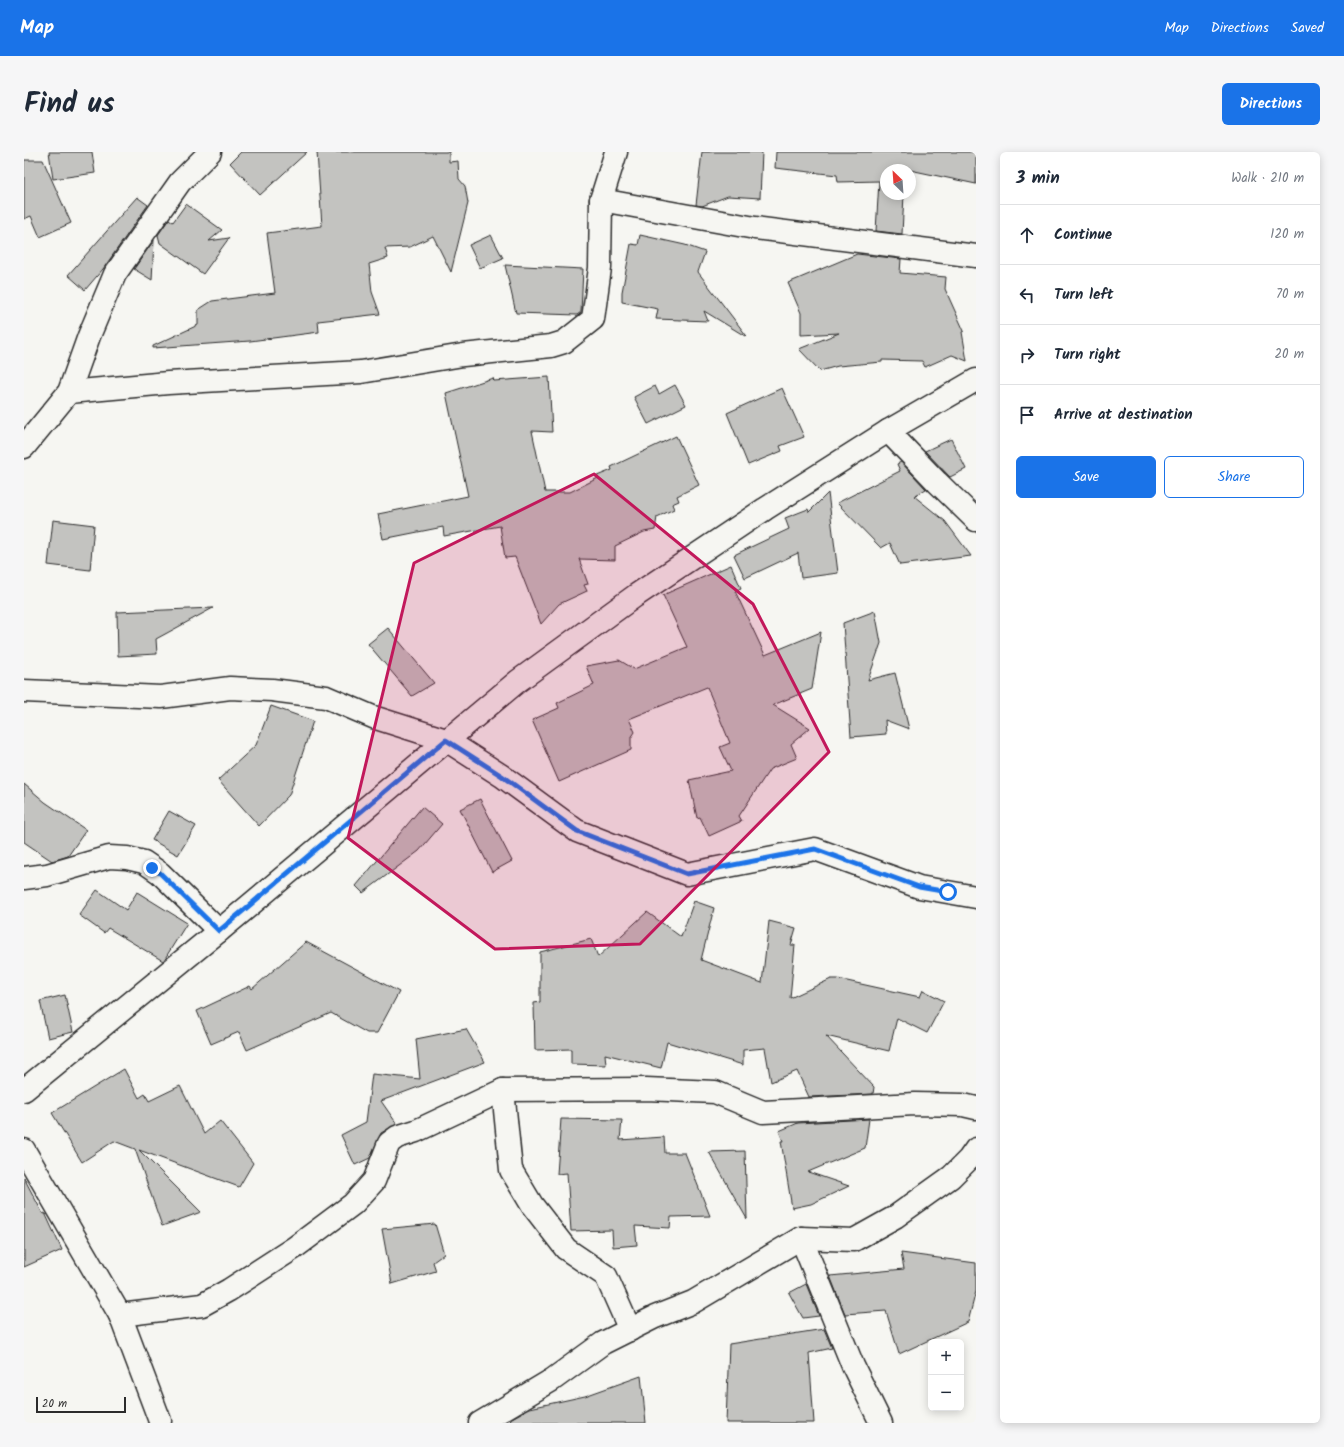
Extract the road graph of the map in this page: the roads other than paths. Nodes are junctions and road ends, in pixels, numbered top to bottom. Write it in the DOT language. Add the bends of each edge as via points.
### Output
graph roads {
  1 [pos="210,152"];
  2 [pos="616,152"];
  3 [pos="601,200"];
  4 [pos="976,256"];
  5 [pos="976,380"];
  6 [pos="69,392"];
  7 [pos="888,431"];
  8 [pos="24,447"];
  9 [pos="976,520"];
  10 [pos="24,691"];
  11 [pos="446,740"];
  12 [pos="24,878"];
  13 [pos="976,897"];
  14 [pos="219,931"];
  15 [pos="24,1090"];
  16 [pos="503,1090"];
  17 [pos="976,1108"];
  18 [pos="976,1149"];
  19 [pos="24,1150"];
  20 [pos="801,1238"];
  21 [pos="120,1315"];
  22 [pos="630,1330"];
  23 [pos="163,1422"];
  24 [pos="480,1423"];
  25 [pos="881,1423"];
  1 -- 6 [label="street" via="180,182 115,274"];
  2 -- 3 [label="street"];
  3 -- 4 [label="street" via="755,228"];
  3 -- 6 [label="street" via="600,268 593,319 564,342 551,346 463,355 361,372 168,383"];
  5 -- 7 [label="street"];
  6 -- 8 [label="street"];
  7 -- 9 [label="street"];
  7 -- 11 [label="street" via="764,509 635,596 518,681"];
  10 -- 11 [label="street" via="161,697 230,688 272,690 326,697 373,717"];
  11 -- 13 [label="street" via="502,776 577,831 687,874 815,849 919,887"];
  11 -- 14 [label="street"];
  12 -- 14 [label="street" via="47,875 109,858 127,858 144,862 160,873"];
  14 -- 15 [label="street"];
  16 -- 17 [label="street" via="646,1089 715,1092 763,1112 915,1104 963,1105"];
  16 -- 21 [label="street" via="416,1131 397,1137 389,1143 374,1181 354,1204 294,1248 229,1290 202,1305"];
  16 -- 22 [label="street" via="511,1170 532,1205 566,1249 606,1276"];
  18 -- 20 [label="street" via="951,1176 930,1192 895,1217 854,1240"];
  19 -- 21 [label="street"];
  20 -- 22 [label="street" via="693,1302"];
  20 -- 25 [label="street" via="853,1366"];
  21 -- 23 [label="street"];
  22 -- 24 [label="street" via="603,1343 552,1380"];
}
